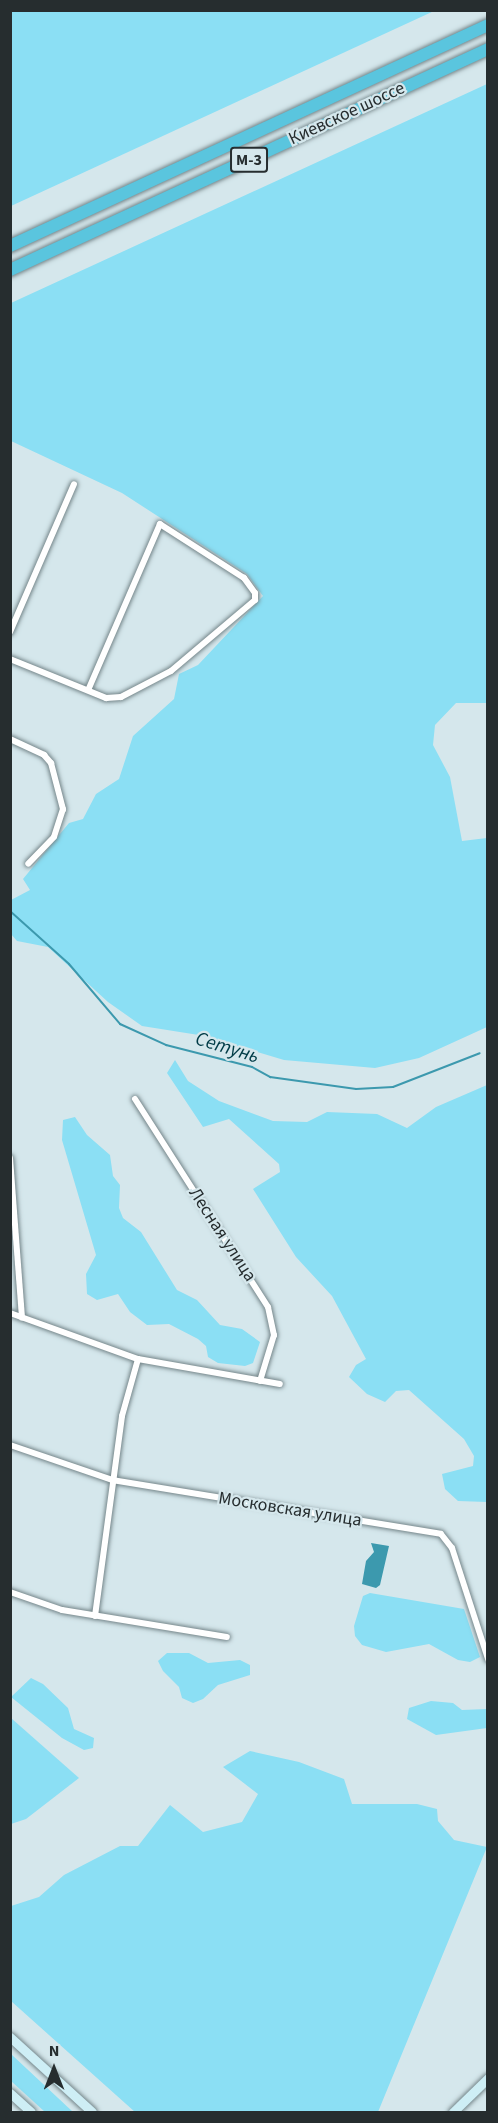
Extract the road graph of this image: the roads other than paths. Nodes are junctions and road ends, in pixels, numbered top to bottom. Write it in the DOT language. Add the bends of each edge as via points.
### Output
graph roads {
  1 [pos="488,25"];
  2 [pos="488,49"];
  3 [pos="10,246"];
  4 [pos="10,270"];
  5 [pos="74,484"];
  6 [pos="10,632"];
  7 [pos="10,658"];
  8 [pos="88,690"];
  9 [pos="10,738"];
  10 [pos="28,864"];
  11 [pos="135,1099"];
  12 [pos="10,1158"];
  13 [pos="10,1313"];
  14 [pos="22,1318"];
  15 [pos="138,1359"];
  16 [pos="260,1381"];
  17 [pos="280,1384"];
  18 [pos="10,1445"];
  19 [pos="112,1480"];
  20 [pos="10,1592"];
  21 [pos="95,1616"];
  22 [pos="227,1637"];
  23 [pos="488,1659"];
  24 [pos="10,2037"];
  25 [pos="488,2078"];
  26 [pos="10,2093"];
  27 [pos="31,2112"];
  28 [pos="93,2112"];
  29 [pos="453,2112"];
  1 -- 3 [label="highway, Киевское шоссе / М-3"];
  2 -- 4 [label="highway, Киевское шоссе / М-3"];
  5 -- 6 [label="street"];
  7 -- 8 [label="street"];
  8 -- 8 [label="street" via="160,524 244,578 255,593 255,600 171,671 147,686 106,698"];
  9 -- 10 [label="street" via="44,754 51,764 63,808 54,837"];
  11 -- 16 [label="street, Лесная улица" via="268,1307 274,1335"];
  12 -- 14 [label="street"];
  13 -- 14 [label="street"];
  14 -- 15 [label="street"];
  15 -- 16 [label="street"];
  15 -- 19 [label="street" via="122,1416"];
  16 -- 17 [label="street"];
  18 -- 19 [label="street, Московская улица"];
  19 -- 21 [label="street"];
  19 -- 23 [label="street, Московская улица" via="441,1534 452,1548"];
  20 -- 21 [label="street" via="62,1610"];
  21 -- 22 [label="street"];
  24 -- 28 [label="main road"];
  25 -- 29 [label="main road"];
  26 -- 27 [label="main road"];
}
